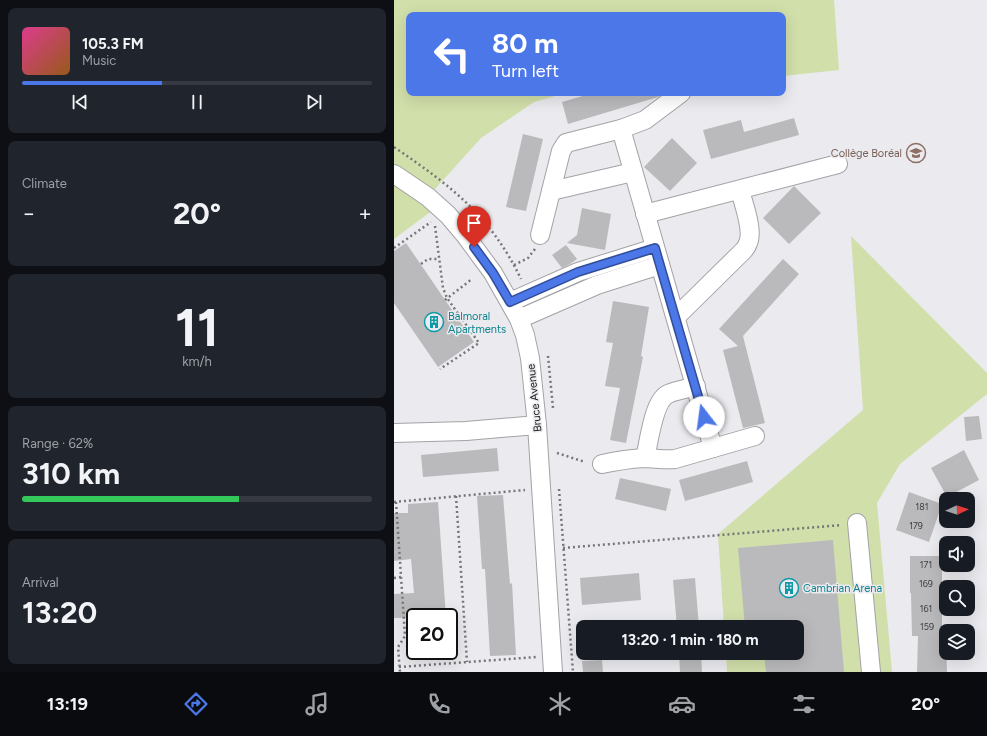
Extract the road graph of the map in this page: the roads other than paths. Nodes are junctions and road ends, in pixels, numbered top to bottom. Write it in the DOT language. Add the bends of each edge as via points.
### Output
graph roads {
  1 [pos="677,96"];
  2 [pos="621,129"];
  3 [pos="838,164"];
  4 [pos="633,172"];
  5 [pos="394,174"];
  6 [pos="740,190"];
  7 [pos="551,191"];
  8 [pos="645,214"];
  9 [pos="540,235"];
  10 [pos="655,248"];
  11 [pos="660,265"];
  12 [pos="510,302"];
  13 [pos="676,317"];
  14 [pos="519,319"];
  15 [pos="696,386"];
  16 [pos="537,425"];
  17 [pos="394,433"];
  18 [pos="755,436"];
  19 [pos="713,448"];
  20 [pos="645,458"];
  21 [pos="594,463"];
  22 [pos="857,523"];
  23 [pos="552,664"];
  24 [pos="870,672"];
  1 -- 2 [label="street" via="645,120"];
  2 -- 4 [label="street"];
  2 -- 7 [label="street" via="566,143 560,151"];
  3 -- 6 [label="street"];
  4 -- 7 [label="street"];
  4 -- 8 [label="street"];
  5 -- 12 [label="street, Bruce Avenue" via="428,197 448,215 493,273"];
  6 -- 8 [label="street"];
  6 -- 13 [label="street" via="748,222 749,242"];
  7 -- 9 [label="street"];
  8 -- 10 [label="street"];
  10 -- 11 [label="street"];
  10 -- 12 [label="street" via="578,272"];
  11 -- 13 [label="street"];
  11 -- 14 [label="street" via="597,285"];
  12 -- 14 [label="street, Bruce Avenue"];
  13 -- 15 [label="street"];
  14 -- 16 [label="street, Bruce Avenue" via="530,358"];
  15 -- 19 [label="street"];
  15 -- 20 [label="street" via="668,394 663,398 656,413"];
  16 -- 17 [label="street" via="466,431"];
  16 -- 23 [label="street, Bruce Avenue"];
  18 -- 19 [label="street"];
  19 -- 20 [label="street" via="675,459"];
  20 -- 21 [label="street"];
  22 -- 24 [label="street"];
}
